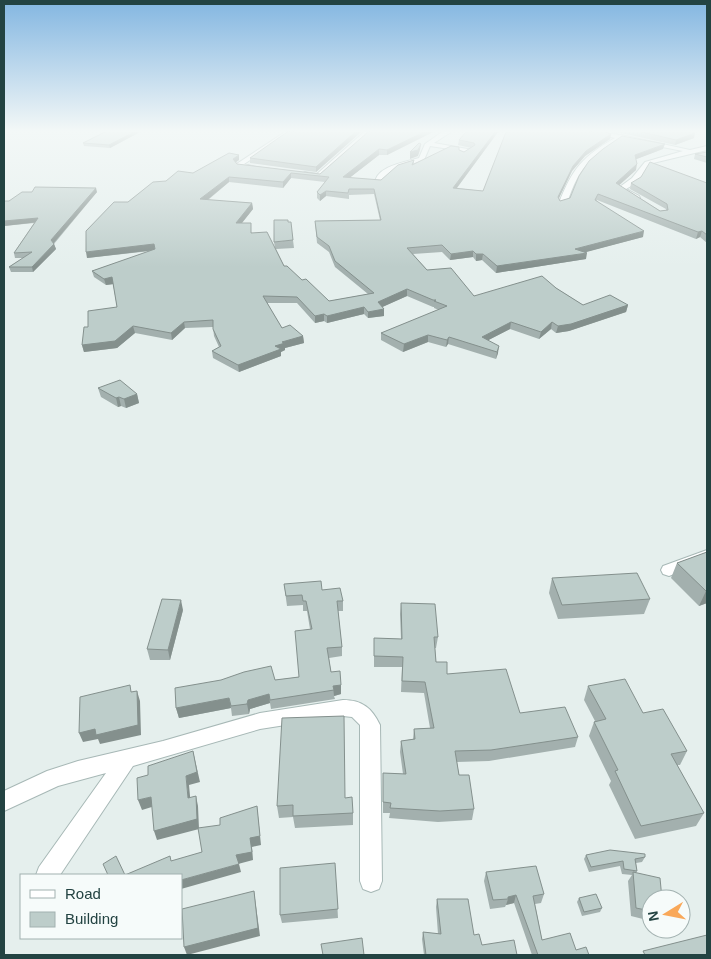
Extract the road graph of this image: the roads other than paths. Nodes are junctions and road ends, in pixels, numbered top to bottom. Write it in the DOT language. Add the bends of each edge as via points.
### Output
graph roads {
  1 [pos="380,177"];
  2 [pos="572,177"];
  3 [pos="637,177"];
  4 [pos="378,182"];
  5 [pos="563,203"];
  6 [pos="646,204"];
  7 [pos="707,555"];
  8 [pos="669,570"];
  9 [pos="126,760"];
  10 [pos="4,801"];
  11 [pos="48,874"];
  12 [pos="370,881"];
  1 -- 4 [label="street"];
  2 -- 5 [label="street"];
  3 -- 6 [label="street" via="621,189"];
  7 -- 8 [label="street"];
  9 -- 10 [label="street" via="54,778"];
  9 -- 11 [label="street"];
  9 -- 12 [label="street" via="260,721 355,708 367,717 370,724"];
}
